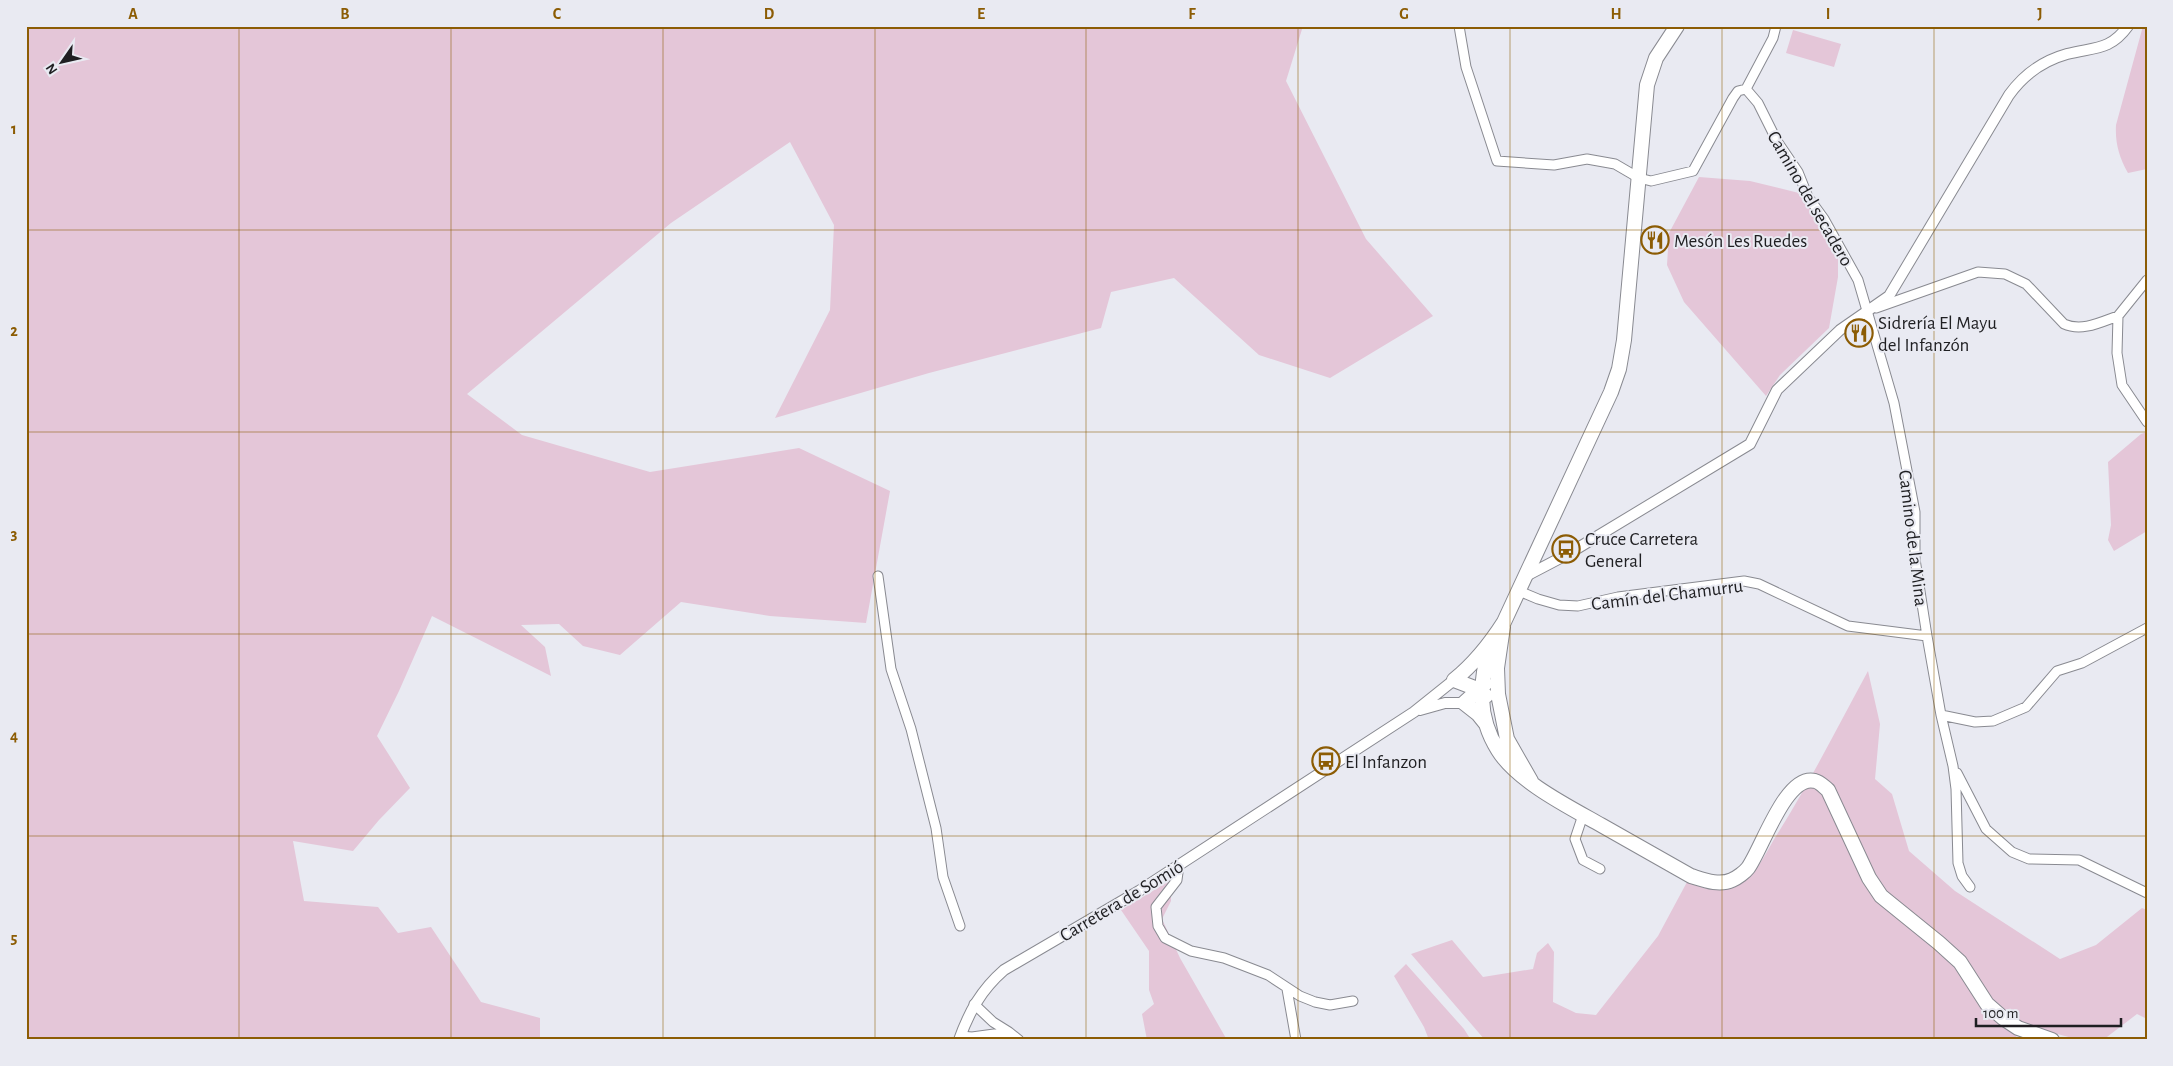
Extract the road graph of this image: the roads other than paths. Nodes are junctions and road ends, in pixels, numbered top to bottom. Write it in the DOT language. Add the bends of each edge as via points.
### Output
graph roads {
  1 [pos="1459,26"];
  2 [pos="1678,26"];
  3 [pos="1776,26"];
  4 [pos="2128,26"];
  5 [pos="1746,90"];
  6 [pos="1639,178"];
  7 [pos="2147,280"];
  8 [pos="1867,311"];
  9 [pos="2118,316"];
  10 [pos="2147,422"];
  11 [pos="878,576"];
  12 [pos="1526,576"];
  13 [pos="1518,591"];
  14 [pos="1504,622"];
  15 [pos="2147,628"];
  16 [pos="1927,636"];
  17 [pos="1490,644"];
  18 [pos="1497,668"];
  19 [pos="1454,680"];
  20 [pos="1480,690"];
  21 [pos="1464,704"];
  22 [pos="1414,712"];
  23 [pos="1941,715"];
  24 [pos="1486,724"];
  25 [pos="1508,739"];
  26 [pos="1953,766"];
  27 [pos="1532,782"];
  28 [pos="1583,815"];
  29 [pos="1179,865"];
  30 [pos="1600,869"];
  31 [pos="1970,887"];
  32 [pos="2147,892"];
  33 [pos="960,926"];
  34 [pos="1288,989"];
  35 [pos="1353,1001"];
  36 [pos="974,1004"];
  37 [pos="1009,1032"];
  38 [pos="960,1038"];
  39 [pos="1019,1040"];
  40 [pos="1296,1040"];
  41 [pos="2052,1040"];
  1 -- 6 [label="street" via="1466,67 1497,161 1554,165 1587,159 1614,164"];
  2 -- 6 [label="highway" via="1650,71"];
  3 -- 5 [label="street"];
  4 -- 8 [label="street" via="2106,47 2066,54 2021,78 1897,284 1889,296"];
  5 -- 6 [label="street" via="1738,91 1733,98 1693,171 1651,181"];
  5 -- 8 [label="street, Camino del secadero" via="1758,103 1777,141 1798,172 1808,197 1838,242 1858,280"];
  6 -- 12 [label="highway" via="1624,340 1618,369 1611,392"];
  7 -- 9 [label="street"];
  8 -- 9 [label="street" via="1978,272 2005,274 2026,284 2064,324 2072,328 2087,327"];
  8 -- 12 [label="street" via="1824,344 1777,390 1750,444"];
  8 -- 16 [label="street, Camino de la Mina" via="1894,403 1915,512 1915,559"];
  9 -- 10 [label="street" via="2117,353 2122,386"];
  11 -- 33 [label="street" via="892,669 912,729 936,828 943,877"];
  12 -- 13 [label="highway"];
  13 -- 14 [label="highway"];
  13 -- 16 [label="street, Camín del Chamurru" via="1559,605 1578,606 1618,597 1744,581 1759,584 1848,626"];
  14 -- 17 [label="highway"];
  14 -- 18 [label="highway"];
  15 -- 23 [label="street" via="2082,664 2057,671 2026,708 1993,721 1974,722"];
  16 -- 23 [label="street, Camino de la Mina"];
  17 -- 19 [label="highway"];
  17 -- 20 [label="highway"];
  18 -- 20 [label="highway"];
  18 -- 25 [label="highway" via="1498,694"];
  19 -- 20 [label="highway"];
  19 -- 22 [label="street"];
  20 -- 21 [label="highway"];
  20 -- 24 [label="highway"];
  20 -- 25 [label="highway" via="1491,701"];
  21 -- 22 [label="street" via="1445,703"];
  21 -- 24 [label="highway"];
  22 -- 29 [label="street, Carretera de Somió"];
  23 -- 26 [label="street, Camino de la Mina"];
  24 -- 27 [label="highway" via="1505,761"];
  25 -- 27 [label="highway"];
  26 -- 31 [label="street" via="1958,863"];
  26 -- 32 [label="street" via="1986,829 2012,852 2030,859 2079,860"];
  27 -- 28 [label="highway"];
  28 -- 30 [label="street" via="1575,839 1584,860"];
  28 -- 41 [label="highway" via="1691,876 1721,882 1732,880 1747,870 1793,789 1803,781 1816,781 1828,790 1869,878 1881,896 1960,962 1987,1004 2003,1018 2018,1028"];
  29 -- 34 [label="street" via="1177,880 1156,907 1158,926 1165,938 1192,951 1224,958 1268,975"];
  29 -- 36 [label="street, Carretera de Somió" via="1004,970"];
  34 -- 35 [label="street" via="1330,1005"];
  34 -- 40 [label="street"];
  36 -- 37 [label="street"];
  36 -- 38 [label="street, Carretera de Somió"];
  37 -- 38 [label="street"];
  37 -- 39 [label="street"];
}
